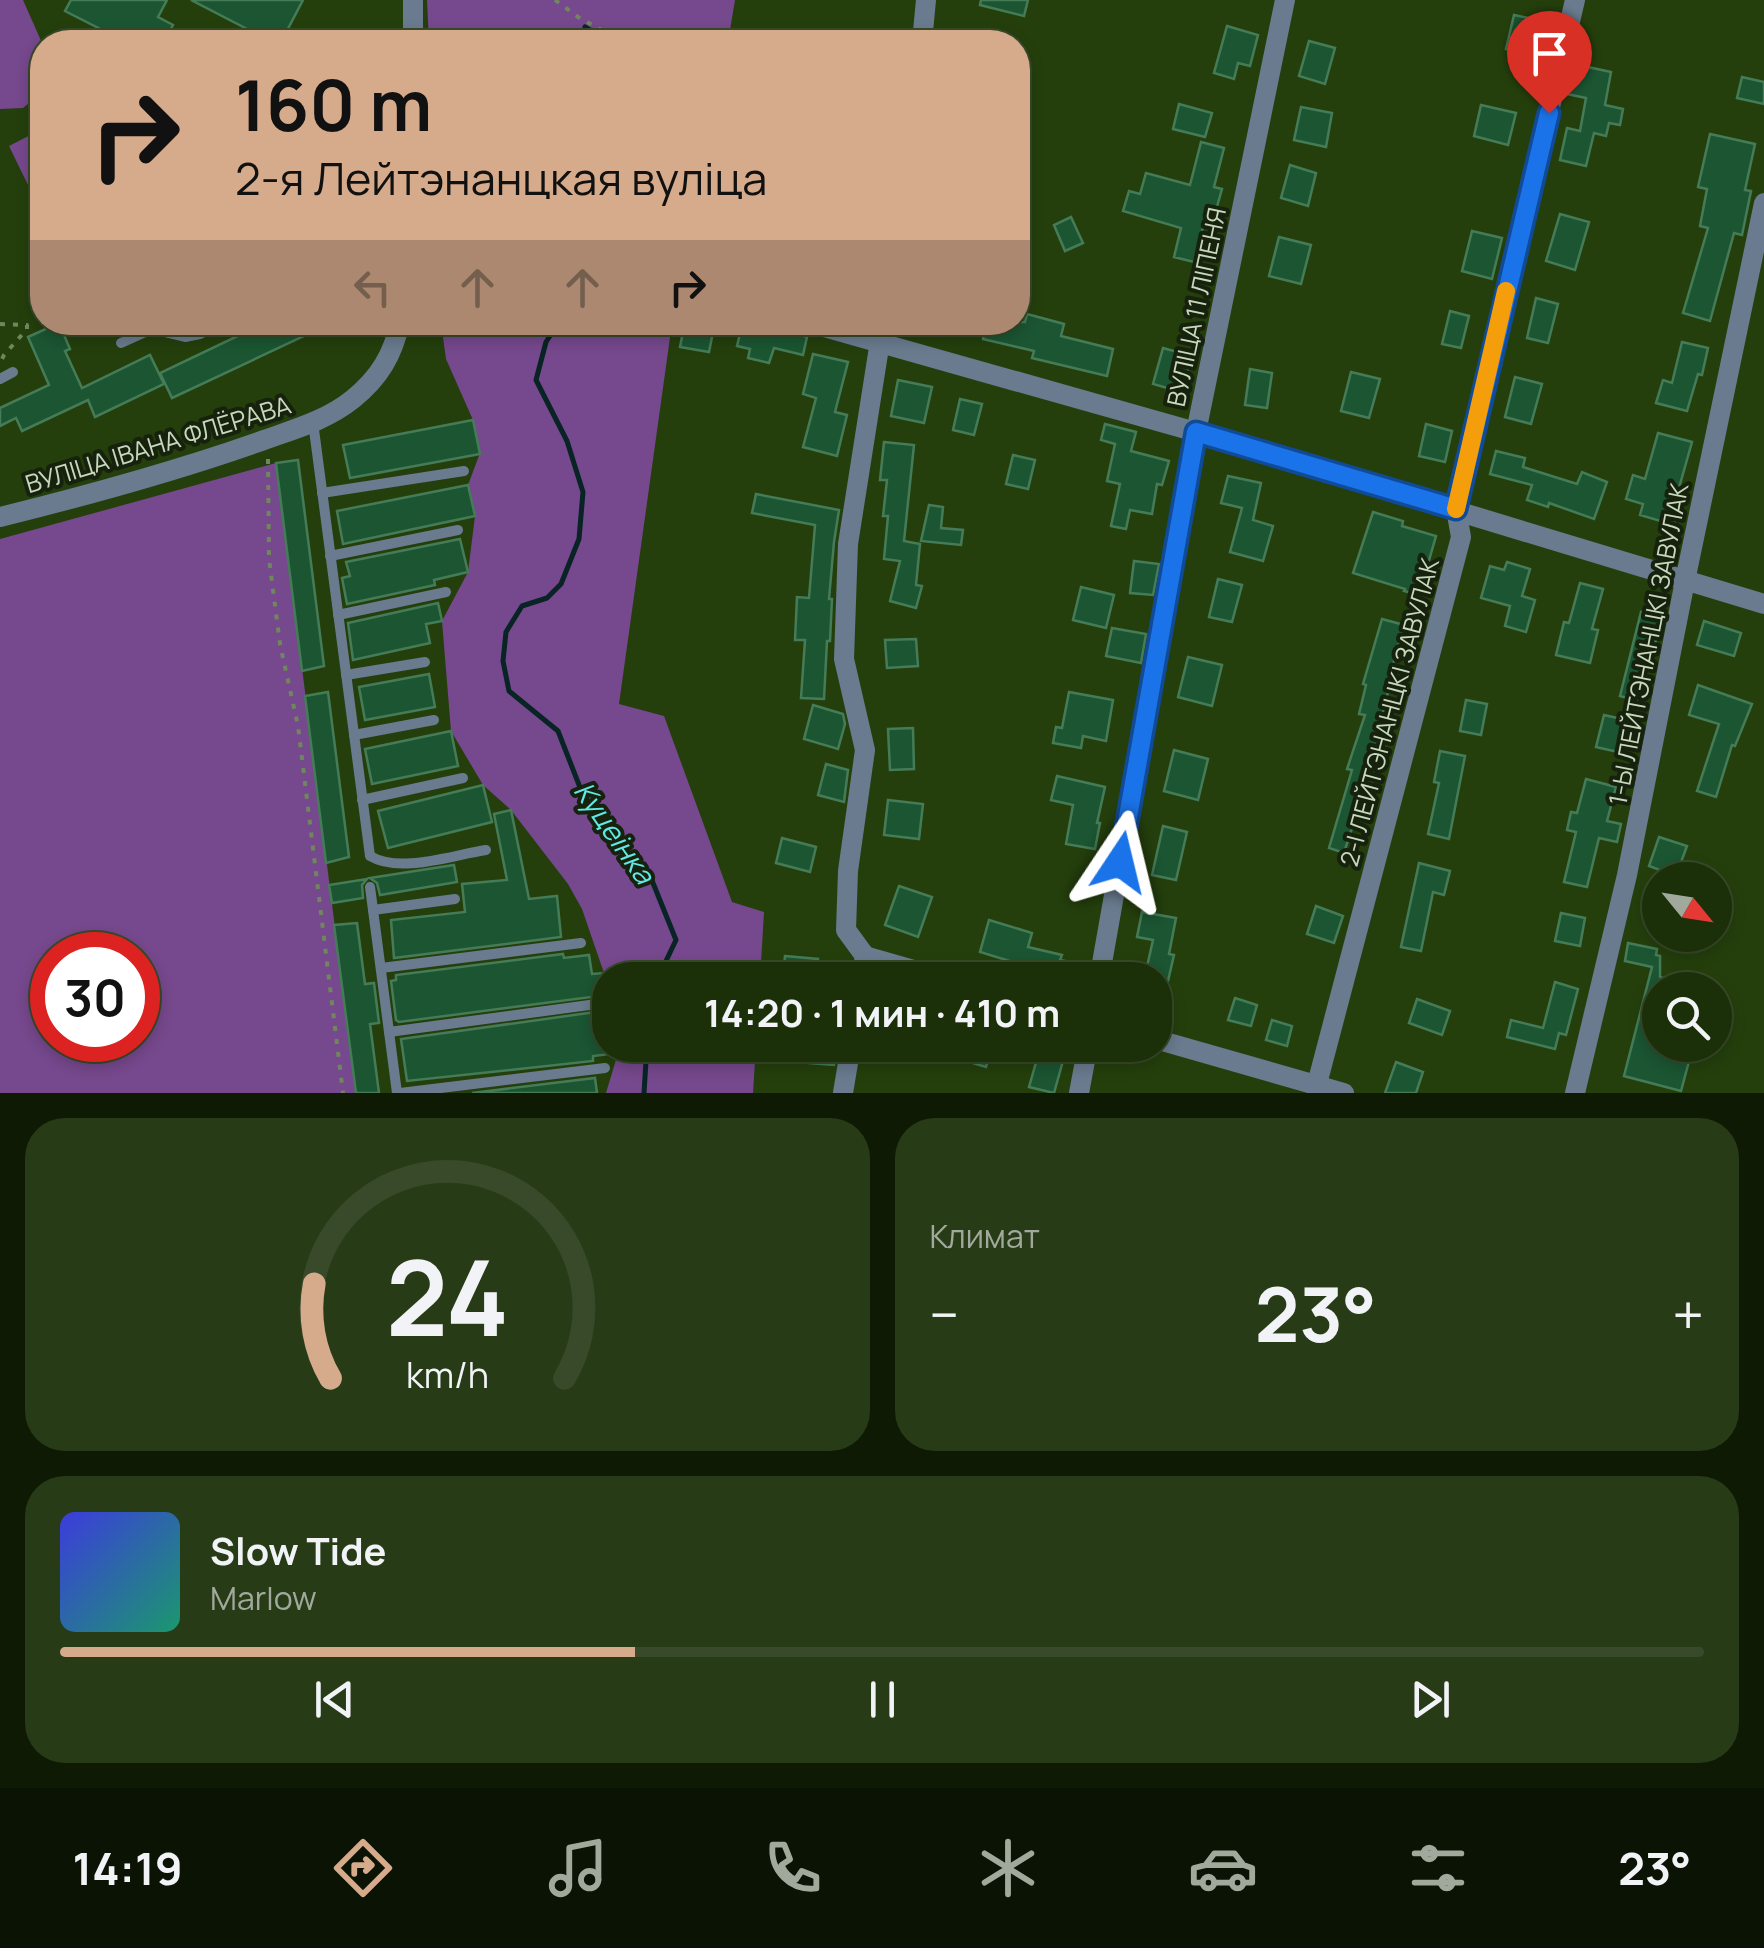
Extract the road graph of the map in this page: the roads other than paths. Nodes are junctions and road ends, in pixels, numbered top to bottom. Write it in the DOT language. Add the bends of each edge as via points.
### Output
graph roads {
  1 [pos="414,0"];
  2 [pos="926,0"];
  3 [pos="1285,0"];
  4 [pos="1576,0"];
  5 [pos="414,30"];
  6 [pos="923,30"];
  7 [pos="1764,203"];
  8 [pos="137,335"];
  9 [pos="396,335"];
  10 [pos="881,335"];
  11 [pos="887,335"];
  12 [pos="120,343"];
  13 [pos="13,372"];
  14 [pos="0,379"];
  15 [pos="313,422"];
  16 [pos="1196,432"];
  17 [pos="464,471"];
  18 [pos="322,493"];
  19 [pos="1456,509"];
  20 [pos="0,516"];
  21 [pos="458,530"];
  22 [pos="330,556"];
  23 [pos="1685,581"];
  24 [pos="446,592"];
  25 [pos="1764,604"];
  26 [pos="338,615"];
  27 [pos="425,662"];
  28 [pos="346,675"];
  29 [pos="434,720"];
  30 [pos="354,736"];
  31 [pos="463,778"];
  32 [pos="362,800"];
  33 [pos="486,850"];
  34 [pos="370,887"];
  35 [pos="455,899"];
  36 [pos="373,910"];
  37 [pos="581,943"];
  38 [pos="865,956"];
  39 [pos="864,962"];
  40 [pos="886,962"];
  41 [pos="1103,962"];
  42 [pos="381,968"];
  43 [pos="592,1005"];
  44 [pos="389,1032"];
  45 [pos="1172,1044"];
  46 [pos="848,1062"];
  47 [pos="1085,1062"];
  48 [pos="605,1068"];
  49 [pos="1317,1084"];
  50 [pos="398,1093"];
  51 [pos="843,1093"];
  52 [pos="1079,1093"];
  53 [pos="1344,1093"];
  54 [pos="1575,1093"];
  1 -- 5 [label="street"];
  2 -- 6 [label="street"];
  3 -- 16 [label="street, ВУЛІЦА 11 ЛІПЕНЯ"];
  4 -- 19 [label="street, 2-І ЛЕЙТЭНАНЦКІ ЗАВУЛАК"];
  7 -- 23 [label="street, 1-Ы ЛЕЙТЭНАНЦКІ ЗАВУЛАК"];
  8 -- 12 [label="lane"];
  9 -- 15 [label="street, ВУЛІЦА ІВАНА ФЛЁРАВА" via="379,374 336,412"];
  10 -- 38 [label="street" via="848,544 844,658 865,750 846,930"];
  11 -- 16 [label="street"];
  13 -- 14 [label="lane"];
  15 -- 18 [label="lane"];
  15 -- 20 [label="street, ВУЛІЦА ІВАНА ФЛЁРАВА" via="101,492"];
  16 -- 19 [label="street"];
  16 -- 41 [label="street, ВУЛІЦА 11 ЛІПЕНЯ"];
  17 -- 18 [label="lane"];
  18 -- 22 [label="lane"];
  19 -- 23 [label="street"];
  19 -- 49 [label="street, 2-І ЛЕЙТЭНАНЦКІ ЗАВУЛАК" via="1461,537"];
  21 -- 22 [label="lane"];
  22 -- 26 [label="lane"];
  23 -- 25 [label="street"];
  23 -- 54 [label="street, 1-Ы ЛЕЙТЭНАНЦКІ ЗАВУЛАК" via="1627,875"];
  24 -- 26 [label="lane"];
  26 -- 28 [label="lane"];
  27 -- 28 [label="lane"];
  28 -- 30 [label="lane"];
  29 -- 30 [label="lane"];
  30 -- 32 [label="lane"];
  31 -- 32 [label="lane"];
  32 -- 33 [label="lane" via="370,856 380,862 412,865"];
  34 -- 36 [label="lane"];
  35 -- 36 [label="lane"];
  36 -- 42 [label="lane"];
  37 -- 42 [label="lane"];
  38 -- 39 [label="street"];
  38 -- 40 [label="street"];
  42 -- 44 [label="lane"];
  43 -- 44 [label="lane"];
  44 -- 50 [label="lane"];
  45 -- 49 [label="street"];
  46 -- 51 [label="street"];
  47 -- 52 [label="street"];
  48 -- 50 [label="lane"];
  49 -- 53 [label="street"];
}
